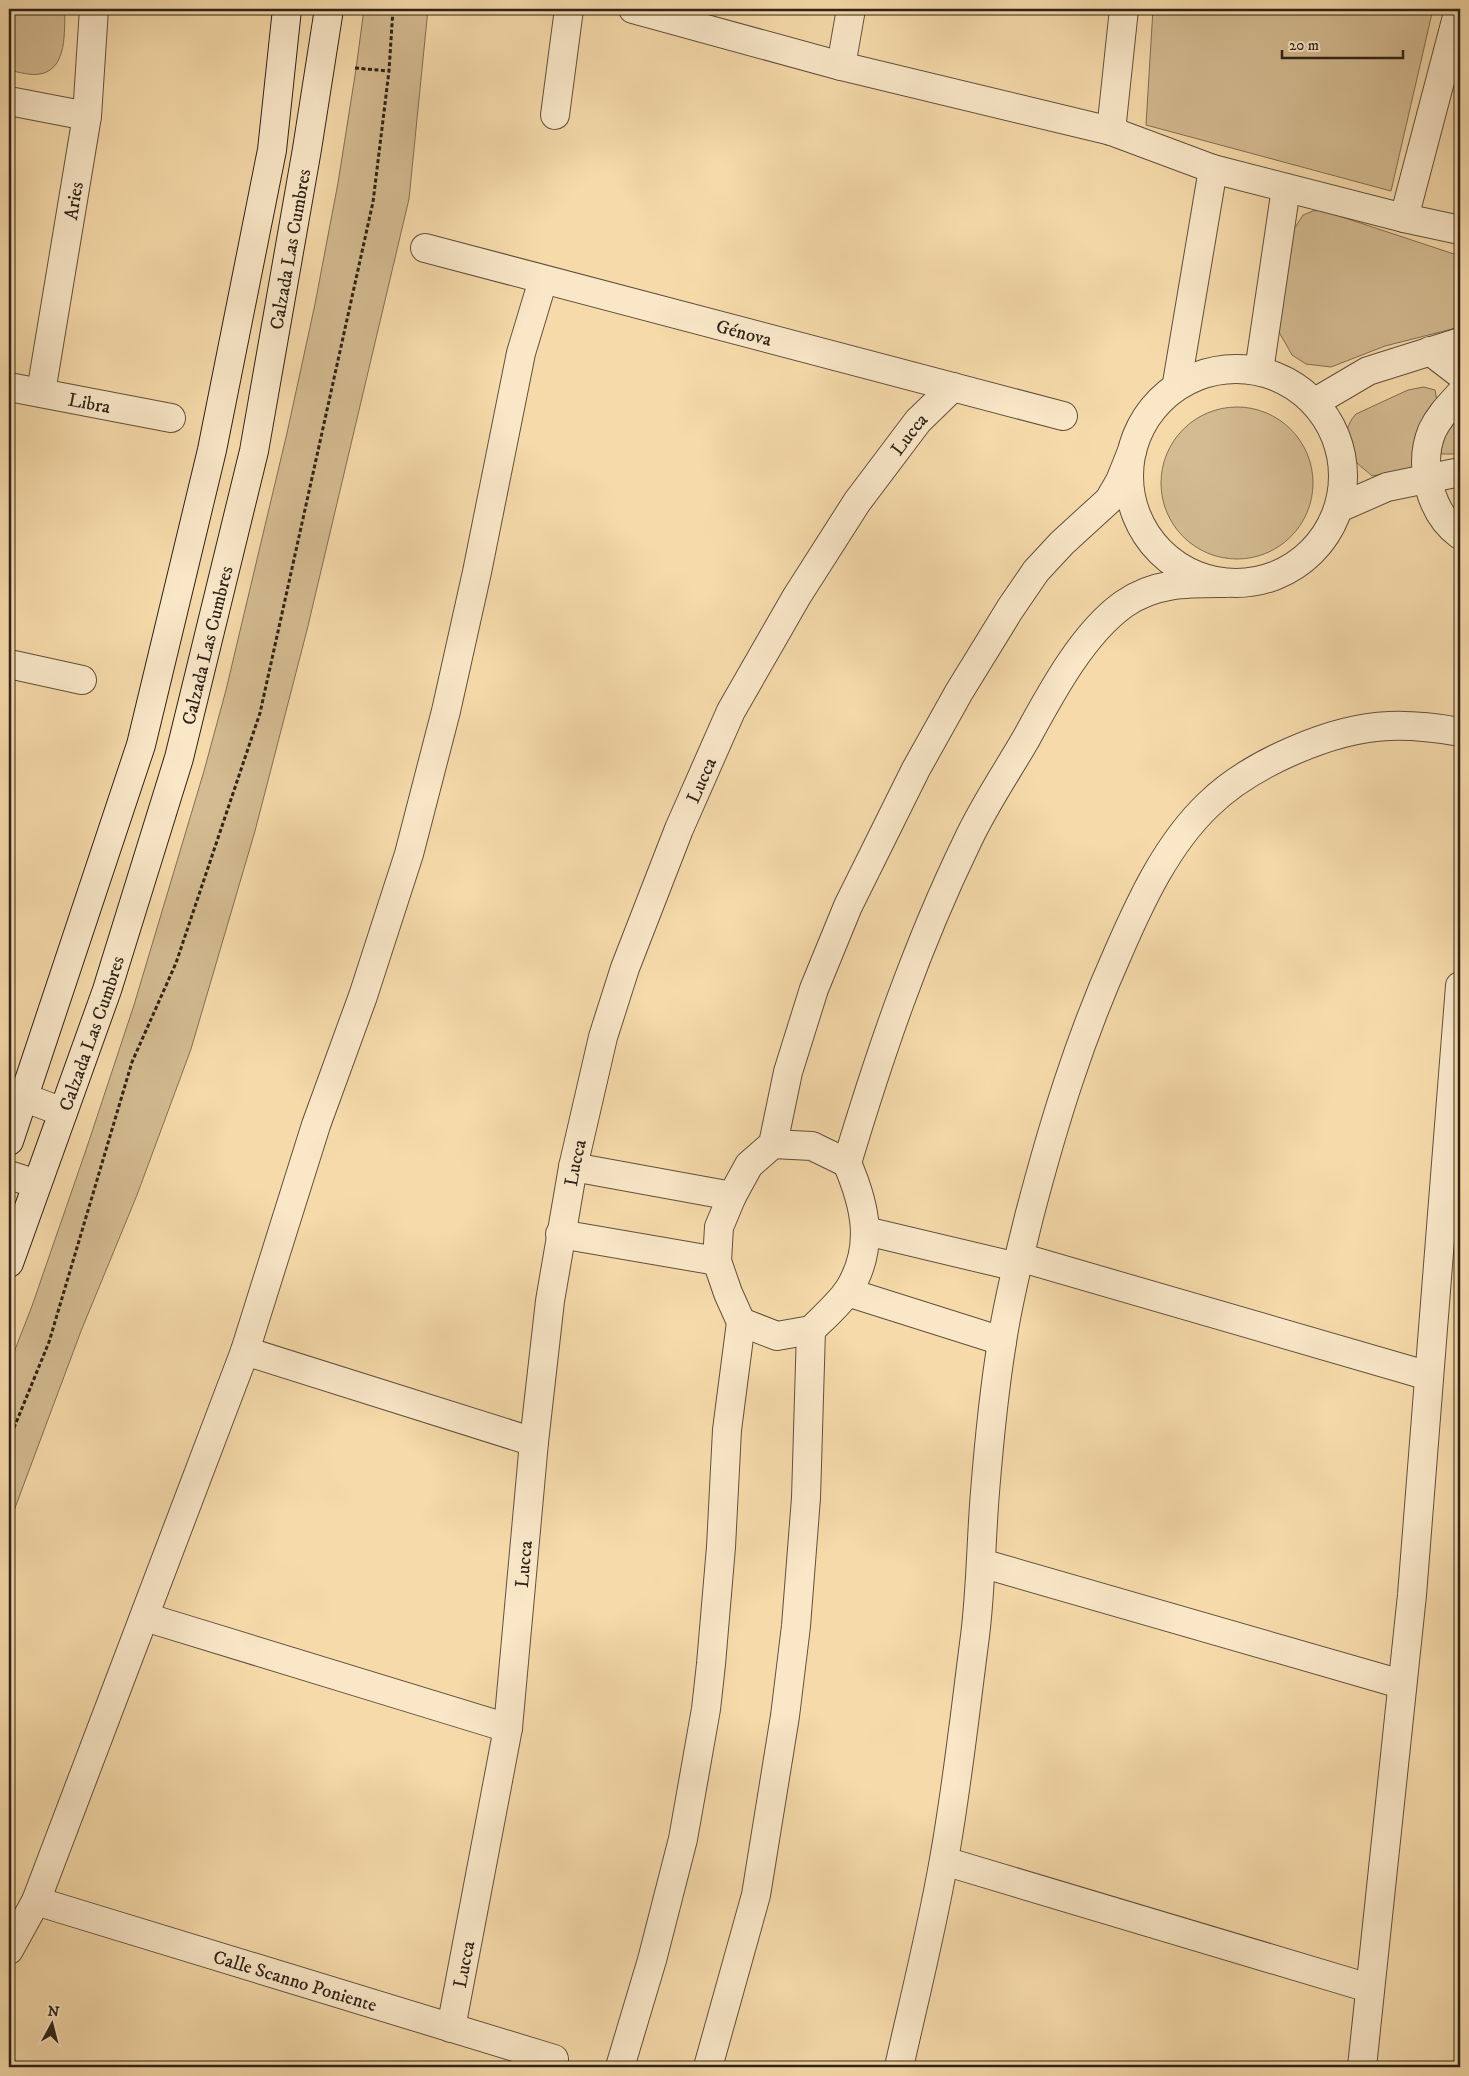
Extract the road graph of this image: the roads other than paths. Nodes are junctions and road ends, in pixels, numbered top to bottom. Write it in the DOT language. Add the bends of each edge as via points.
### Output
graph roads {
  1 [pos="94,9"];
  2 [pos="287,9"];
  3 [pos="329,9"];
  4 [pos="568,9"];
  5 [pos="633,9"];
  6 [pos="851,9"];
  7 [pos="1124,9"];
  8 [pos="1459,9"];
  9 [pos="841,66"];
  10 [pos="9,101"];
  11 [pos="555,115"];
  12 [pos="87,116"];
  13 [pos="1111,131"];
  14 [pos="1213,169"];
  15 [pos="1286,188"];
  16 [pos="1404,218"];
  17 [pos="1460,230"];
  18 [pos="425,248"];
  19 [pos="543,280"];
  20 [pos="1460,342"];
  21 [pos="1430,351"];
  22 [pos="1259,371"];
  23 [pos="1460,374"];
  24 [pos="1177,384"];
  25 [pos="9,387"];
  26 [pos="953,387"];
  27 [pos="41,392"];
  28 [pos="1460,394"];
  29 [pos="1317,401"];
  30 [pos="1063,416"];
  31 [pos="171,418"];
  32 [pos="1132,451"];
  33 [pos="1460,472"];
  34 [pos="1428,478"];
  35 [pos="1339,508"];
  36 [pos="1460,535"];
  37 [pos="1225,583"];
  38 [pos="9,664"];
  39 [pos="82,680"];
  40 [pos="1460,732"];
  41 [pos="1460,986"];
  42 [pos="16,1095"];
  43 [pos="63,1112"];
  44 [pos="9,1141"];
  45 [pos="773,1144"];
  46 [pos="847,1163"];
  47 [pos="573,1167"];
  48 [pos="9,1174"];
  49 [pos="37,1184"];
  50 [pos="732,1196"];
  51 [pos="866,1231"];
  52 [pos="560,1234"];
  53 [pos="717,1261"];
  54 [pos="1018,1262"];
  55 [pos="9,1264"];
  56 [pos="847,1292"];
  57 [pos="740,1322"];
  58 [pos="811,1330"];
  59 [pos="1002,1341"];
  60 [pos="245,1351"];
  61 [pos="1429,1376"];
  62 [pos="534,1442"];
  63 [pos="980,1563"];
  64 [pos="145,1617"];
  65 [pos="1401,1684"];
  66 [pos="508,1728"];
  67 [pos="944,1861"];
  68 [pos="36,1901"];
  69 [pos="9,1950"];
  70 [pos="1369,1988"];
  71 [pos="451,2028"];
  72 [pos="554,2059"];
  73 [pos="620,2067"];
  74 [pos="708,2067"];
  75 [pos="898,2067"];
  76 [pos="1362,2067"];
  1 -- 12 [label="street, Aries"];
  2 -- 42 [label="street, Calzada Las Cumbres" via="272,150 212,450 141,745"];
  3 -- 43 [label="street, Calzada Las Cumbres" via="254,451 179,758 107,990"];
  4 -- 11 [label="street"];
  5 -- 9 [label="street"];
  6 -- 9 [label="street"];
  7 -- 13 [label="street"];
  8 -- 16 [label="street"];
  9 -- 13 [label="street"];
  10 -- 12 [label="street"];
  12 -- 27 [label="street, Aries"];
  13 -- 14 [label="street"];
  14 -- 15 [label="street"];
  14 -- 24 [label="street"];
  15 -- 16 [label="street"];
  15 -- 22 [label="street"];
  16 -- 17 [label="street"];
  18 -- 19 [label="street, Génova"];
  19 -- 26 [label="street, Génova"];
  19 -- 60 [label="street" via="522,353 476,581 409,854 363,996 316,1125"];
  20 -- 21 [label="street"];
  21 -- 23 [label="street"];
  21 -- 29 [label="street" via="1368,371"];
  22 -- 24 [label="street" via="1228,370"];
  22 -- 29 [label="street" via="1291,384"];
  24 -- 32 [label="street" via="1146,417"];
  25 -- 27 [label="street, Libra"];
  26 -- 30 [label="street, Génova"];
  26 -- 47 [label="street, Lucca" via="918,421 857,502 797,596 731,711 679,829 625,968 600,1046"];
  27 -- 31 [label="street, Libra"];
  28 -- 34 [label="street" via="1440,416 1432,432 1426,462"];
  29 -- 35 [label="street" via="1337,437 1344,473"];
  32 -- 37 [label="street" via="1129,487 1139,522 1160,552 1190,573"];
  32 -- 45 [label="street" via="1109,500 1062,543 1010,609 916,769 848,906 814,989 788,1072"];
  33 -- 34 [label="street"];
  34 -- 35 [label="street" via="1387,487"];
  34 -- 36 [label="street" via="1436,506"];
  35 -- 37 [label="street" via="1322,541 1296,566 1262,580"];
  37 -- 46 [label="street" via="1174,585 1148,590 1123,604 1076,655 1048,698 963,850 899,1002"];
  38 -- 39 [label="street"];
  40 -- 54 [label="street" via="1430,727 1386,726 1339,734 1295,750 1251,771 1209,804 1179,839 1149,886 1124,937 1072,1065 1046,1150"];
  41 -- 61 [label="street"];
  42 -- 43 [label="street"];
  42 -- 44 [label="street, Calzada Las Cumbres"];
  43 -- 49 [label="street, Calzada Las Cumbres"];
  45 -- 46 [label="street" via="812,1146"];
  45 -- 50 [label="street" via="749,1165"];
  46 -- 51 [label="street" via="858,1188"];
  47 -- 50 [label="street"];
  47 -- 52 [label="street, Lucca"];
  48 -- 49 [label="street"];
  49 -- 55 [label="street, Calzada Las Cumbres"];
  50 -- 53 [label="street" via="719,1227"];
  51 -- 54 [label="street"];
  51 -- 56 [label="street" via="861,1262"];
  52 -- 53 [label="street"];
  52 -- 62 [label="street, Lucca"];
  53 -- 57 [label="street"];
  54 -- 59 [label="street"];
  54 -- 61 [label="street"];
  56 -- 58 [label="street"];
  56 -- 59 [label="street"];
  57 -- 58 [label="street" via="777,1336"];
  57 -- 73 [label="street" via="727,1430 718,1586 706,1709 679,1855"];
  58 -- 74 [label="street" via="806,1498 786,1716 756,1895"];
  59 -- 63 [label="street"];
  60 -- 62 [label="street"];
  60 -- 64 [label="street"];
  61 -- 65 [label="street" via="1412,1595"];
  62 -- 66 [label="street, Lucca"];
  63 -- 65 [label="street"];
  63 -- 67 [label="street" via="975,1632"];
  64 -- 66 [label="street"];
  64 -- 68 [label="street"];
  65 -- 70 [label="street"];
  66 -- 71 [label="street, Lucca"];
  67 -- 70 [label="street"];
  67 -- 75 [label="street"];
  68 -- 69 [label="street"];
  68 -- 71 [label="street, Calle Scanno Poniente"];
  70 -- 76 [label="street"];
  71 -- 72 [label="street, Calle Scanno Poniente"];
}
